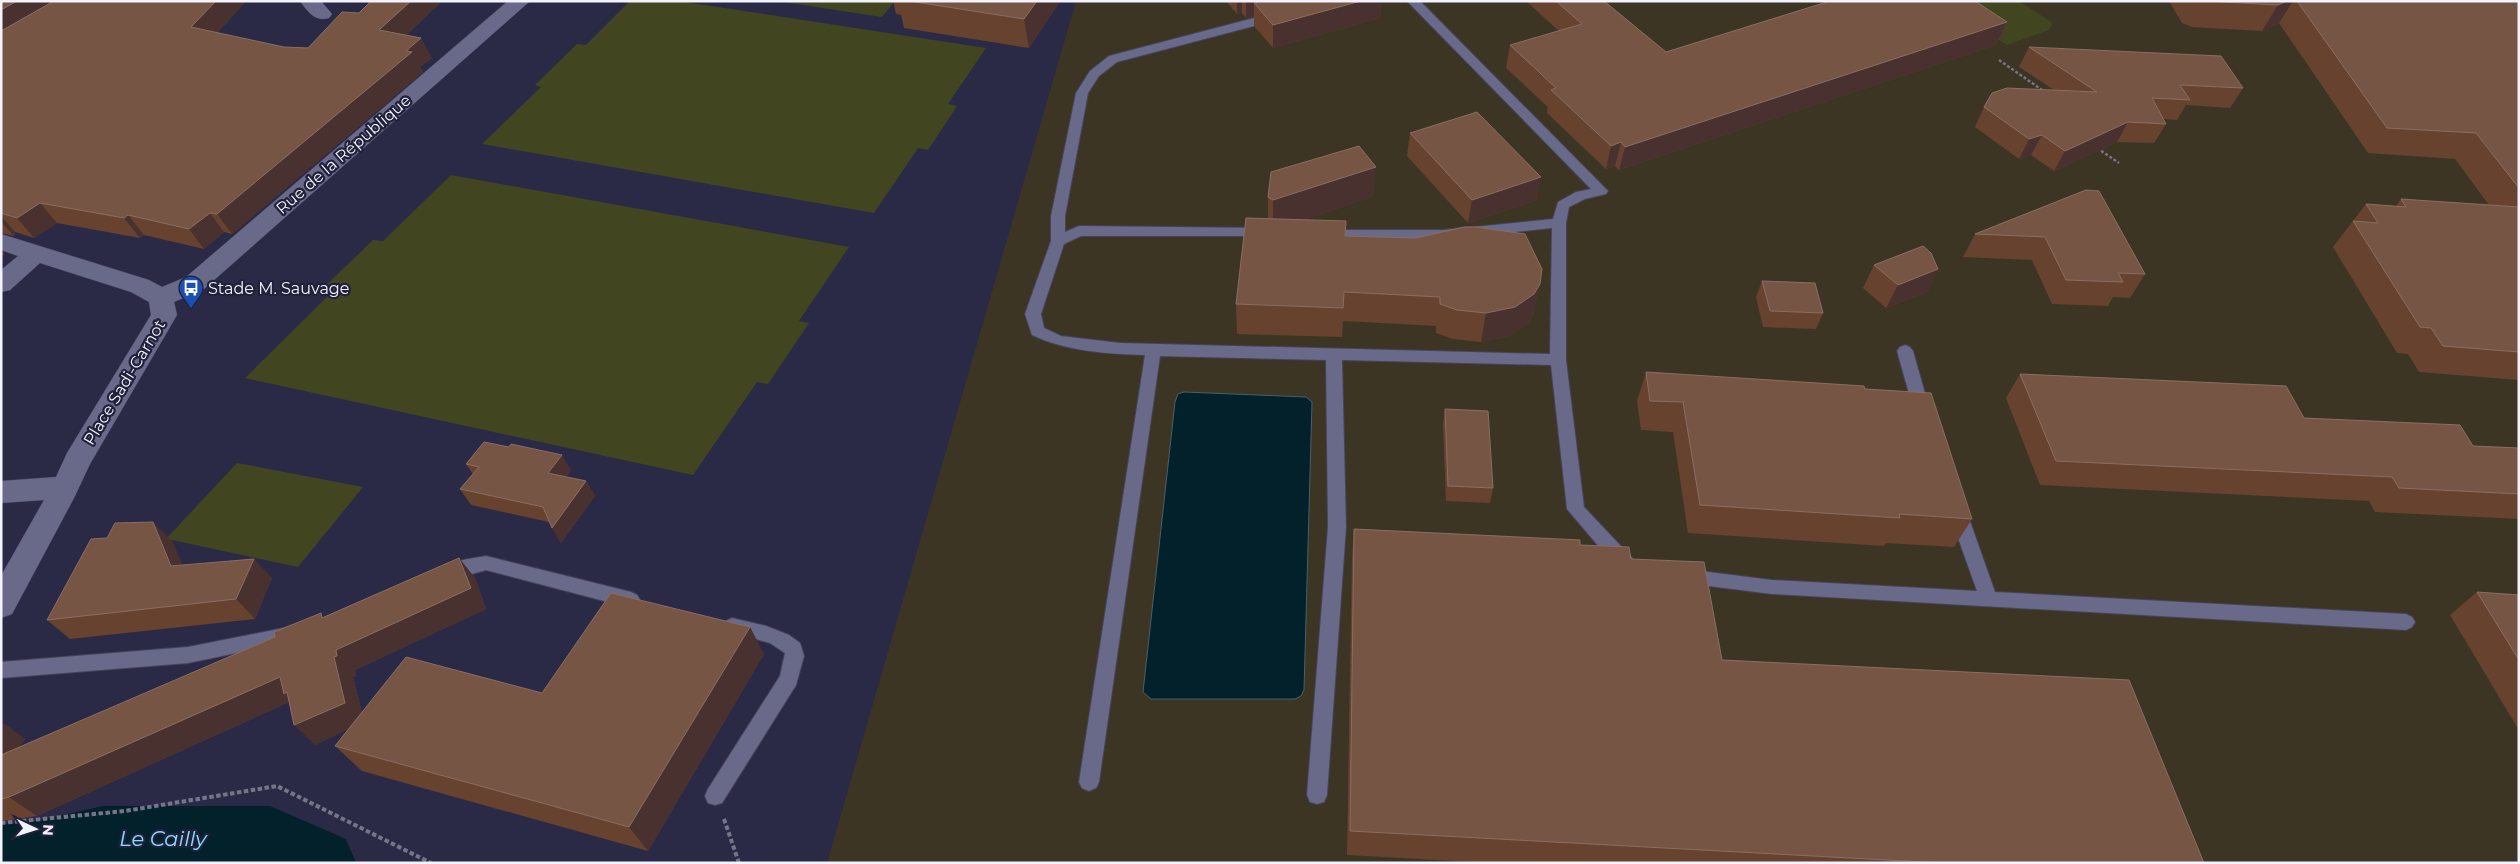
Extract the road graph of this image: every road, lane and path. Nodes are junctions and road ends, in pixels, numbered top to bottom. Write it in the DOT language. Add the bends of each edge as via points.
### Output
graph roads {
  1 [pos="520,1"];
  2 [pos="1414,1"];
  3 [pos="1284,14"];
  4 [pos="1999,60"];
  5 [pos="2047,93"];
  6 [pos="2090,144"];
  7 [pos="2119,163"];
  8 [pos="1559,223"];
  9 [pos="1267,233"];
  10 [pos="1325,235"];
  11 [pos="1058,241"];
  12 [pos="1,242"];
  13 [pos="36,253"];
  14 [pos="1,284"];
  15 [pos="161,298"];
  16 [pos="1153,350"];
  17 [pos="1905,351"];
  18 [pos="1334,354"];
  19 [pos="1558,360"];
  20 [pos="1926,424"];
  21 [pos="65,487"];
  22 [pos="1,492"];
  23 [pos="1952,498"];
  24 [pos="1646,566"];
  25 [pos="1665,572"];
  26 [pos="432,580"];
  27 [pos="1988,598"];
  28 [pos="1,605"];
  29 [pos="650,605"];
  30 [pos="717,622"];
  31 [pos="2406,622"];
  32 [pos="305,631"];
  33 [pos="1,670"];
  34 [pos="1089,782"];
  35 [pos="1317,795"];
  36 [pos="715,796"];
  37 [pos="1,823"];
  38 [pos="431,863"];
  39 [pos="739,863"];
  1 -- 15 [label="street, Rue de la République" via="195,283"];
  2 -- 8 [label="lane" via="1601,191 1581,195 1563,205"];
  3 -- 11 [label="lane" via="1114,59 1094,74 1082,93 1058,216"];
  4 -- 5 [label="path"];
  6 -- 7 [label="path"];
  8 -- 10 [label="lane" via="1443,235"];
  8 -- 19 [label="lane"];
  9 -- 11 [label="lane" via="1108,230 1079,232"];
  11 -- 16 [label="lane" via="1033,314 1037,331 1058,341"];
  12 -- 13 [label="street, Place Sadi-Carnot"];
  13 -- 14 [label="street"];
  13 -- 15 [label="street, Place Sadi-Carnot" via="140,286"];
  15 -- 21 [label="street, Place Sadi-Carnot" via="164,315 76,461"];
  16 -- 18 [label="lane"];
  16 -- 34 [label="lane"];
  17 -- 20 [label="lane"];
  18 -- 19 [label="lane"];
  18 -- 35 [label="lane" via="1337,527"];
  19 -- 24 [label="lane" via="1576,509 1618,557"];
  21 -- 22 [label="street"];
  21 -- 28 [label="street, Place Sadi-Carnot"];
  23 -- 27 [label="lane"];
  25 -- 27 [label="lane" via="1772,587"];
  26 -- 29 [label="lane" via="458,569 486,563"];
  27 -- 31 [label="lane"];
  30 -- 36 [label="lane" via="784,639 793,649 794,660 789,679"];
  32 -- 33 [label="lane" via="188,655"];
  36 -- 39 [label="path"];
  37 -- 38 [label="path" via="125,812 276,786"];
}
